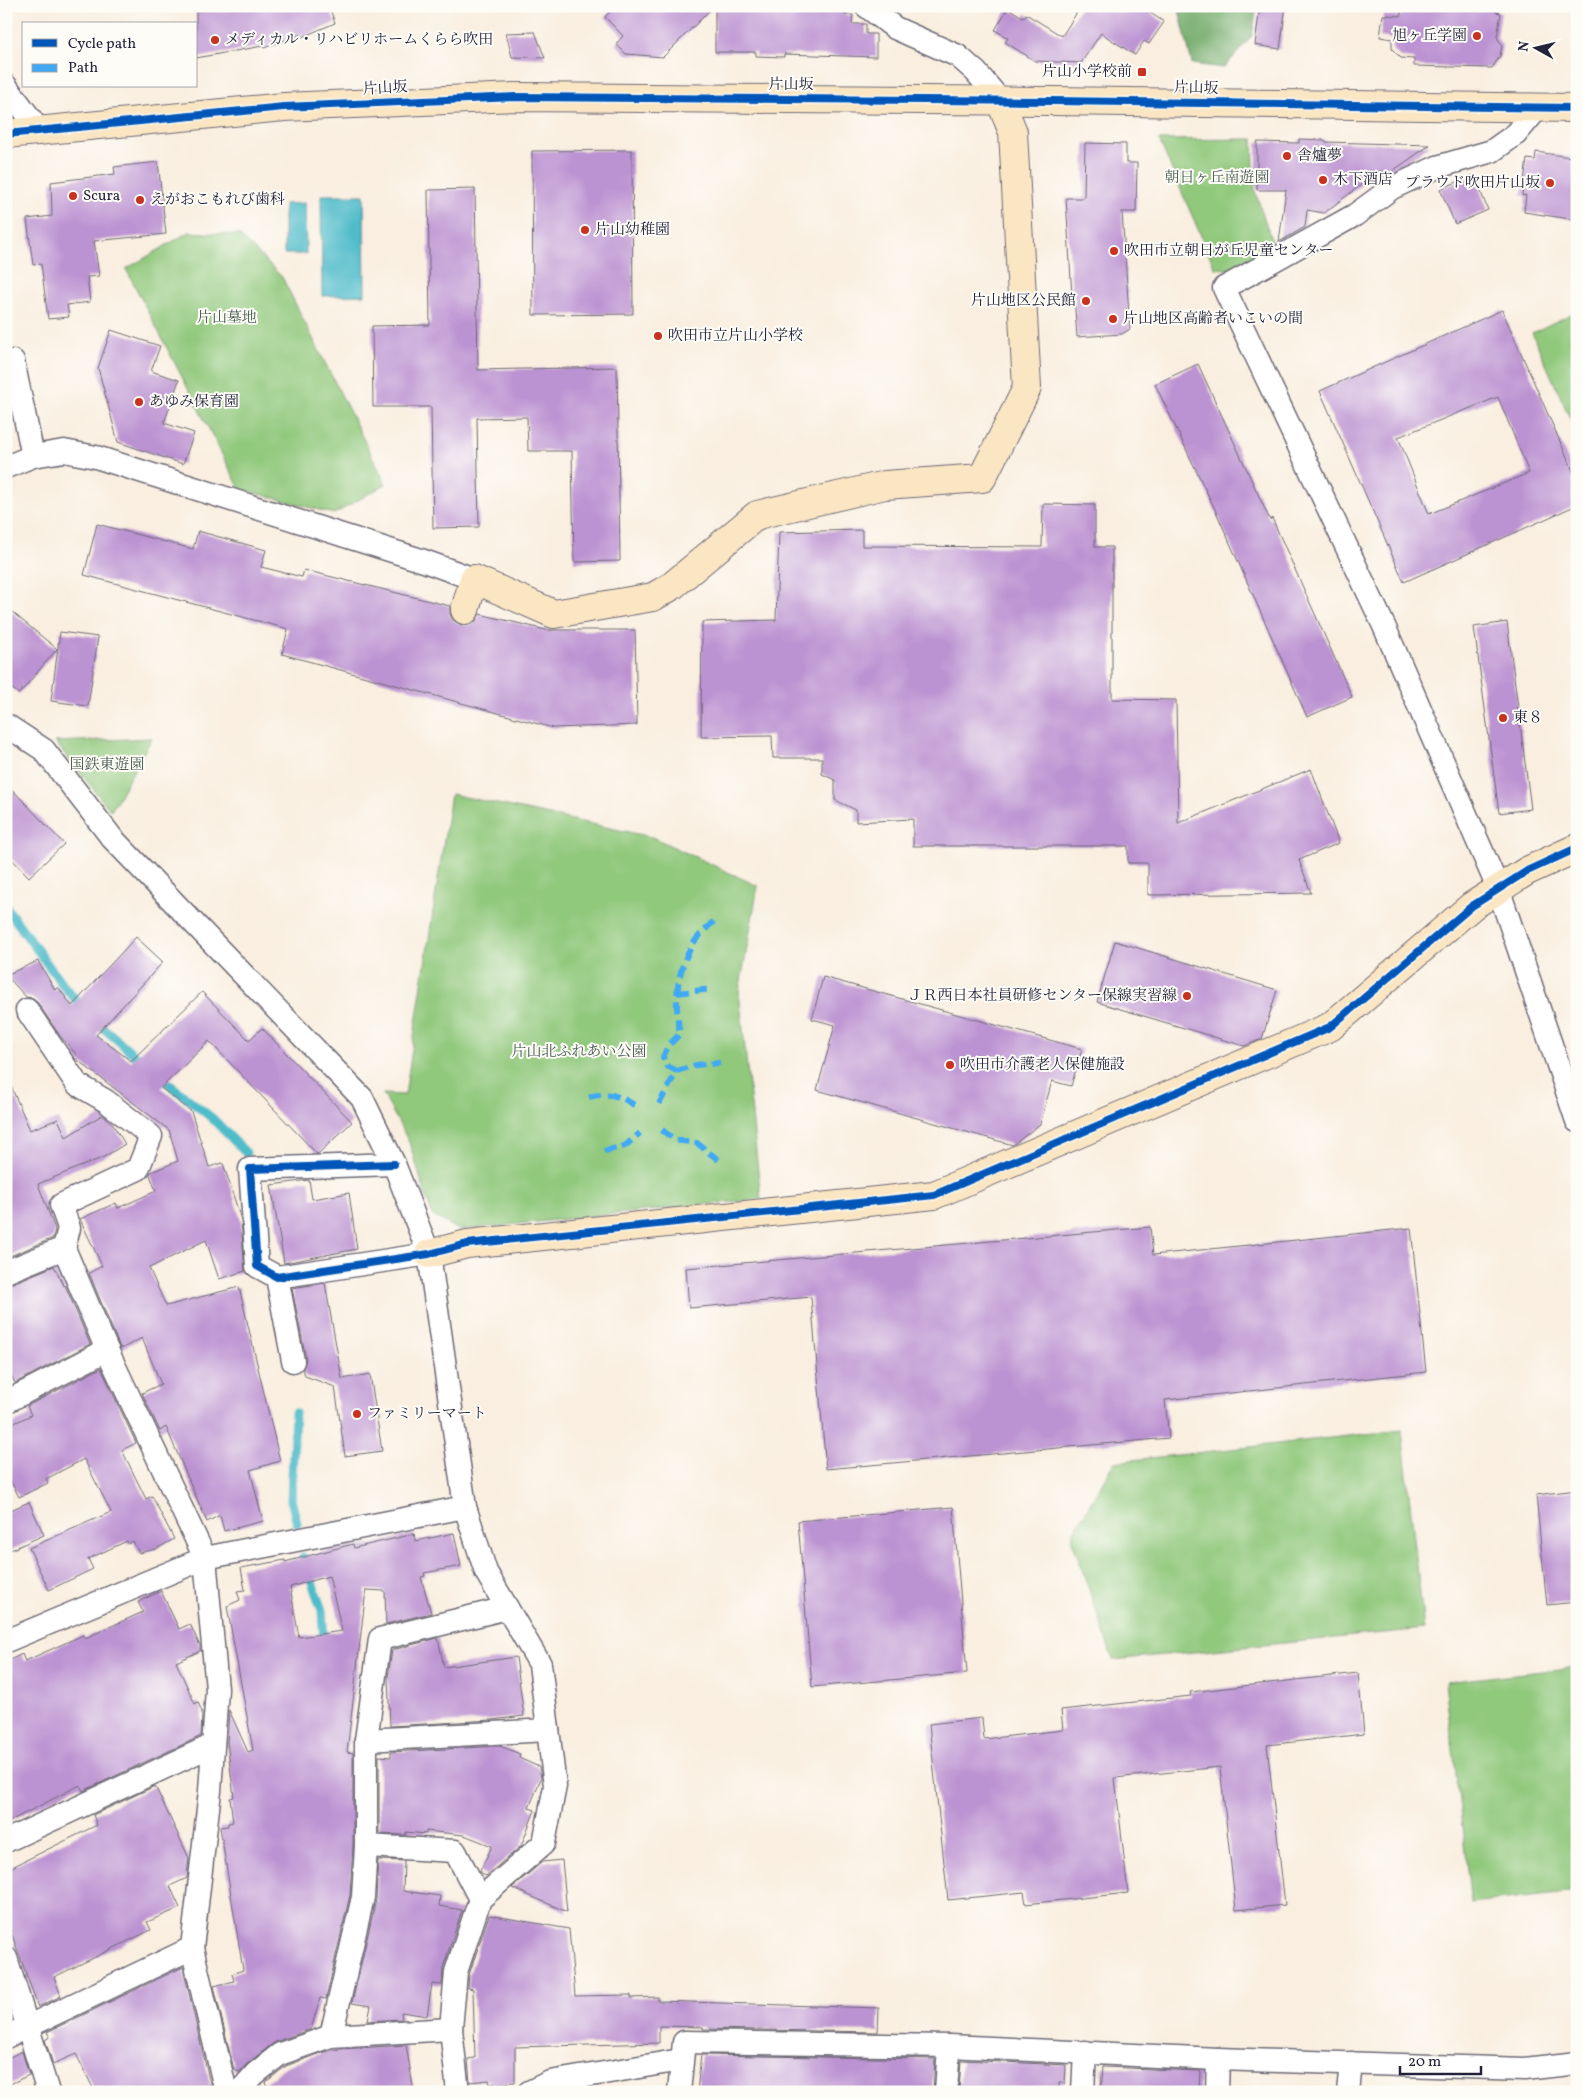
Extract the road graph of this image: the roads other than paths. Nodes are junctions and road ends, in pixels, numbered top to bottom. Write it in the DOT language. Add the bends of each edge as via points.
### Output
graph roads {
  1 [pos="866,6"];
  2 [pos="6,86"];
  3 [pos="1000,100"];
  4 [pos="1538,108"];
  5 [pos="1577,108"];
  6 [pos="39,130"];
  7 [pos="6,134"];
  8 [pos="13,361"];
  9 [pos="33,456"];
  10 [pos="6,468"];
  11 [pos="474,579"];
  12 [pos="465,610"];
  13 [pos="6,725"];
  14 [pos="1577,848"];
  15 [pos="1498,888"];
  16 [pos="27,1010"];
  17 [pos="1577,1121"];
  18 [pos="394,1164"];
  19 [pos="64,1248"];
  20 [pos="428,1254"];
  21 [pos="6,1268"];
  22 [pos="277,1278"];
  23 [pos="108,1350"];
  24 [pos="293,1361"];
  25 [pos="6,1402"];
  26 [pos="465,1507"];
  27 [pos="205,1558"];
  28 [pos="507,1608"];
  29 [pos="6,1641"];
  30 [pos="548,1730"];
  31 [pos="366,1740"];
  32 [pos="213,1745"];
  33 [pos="6,1841"];
  34 [pos="366,1846"];
  35 [pos="480,1899"];
  36 [pos="192,1948"];
  37 [pos="6,1958"];
  38 [pos="28,2026"];
  39 [pos="451,2030"];
  40 [pos="331,2036"];
  41 [pos="6,2037"];
  42 [pos="949,2046"];
  43 [pos="1085,2052"];
  44 [pos="1218,2059"];
  45 [pos="681,2060"];
  46 [pos="1351,2063"];
  47 [pos="1577,2063"];
  48 [pos="48,2092"];
  49 [pos="226,2092"];
  50 [pos="239,2092"];
  51 [pos="458,2092"];
  52 [pos="529,2092"];
  53 [pos="680,2092"];
  54 [pos="946,2092"];
  55 [pos="1083,2092"];
  56 [pos="1217,2092"];
  57 [pos="1348,2092"];
  1 -- 3 [label="street" via="895,28 958,56"];
  2 -- 6 [label="street"];
  3 -- 4 [label="street, 片山坂"];
  3 -- 6 [label="street, 片山坂" via="516,97 284,107"];
  3 -- 11 [label="street" via="1013,132 1027,388 982,478 885,485 757,515 672,586 653,597 554,614"];
  4 -- 5 [label="street, 片山坂"];
  4 -- 15 [label="street" via="1516,134 1492,151 1437,168 1392,188 1355,215 1224,288 1384,626"];
  6 -- 7 [label="street, 片山坂"];
  8 -- 9 [label="street"];
  9 -- 10 [label="street"];
  9 -- 11 [label="street" via="64,451 96,457"];
  11 -- 12 [label="street"];
  13 -- 18 [label="street" via="44,750 112,838 362,1098"];
  14 -- 15 [label="street"];
  15 -- 17 [label="street"];
  15 -- 20 [label="street" via="1472,906 1330,1027 934,1195 467,1244"];
  16 -- 19 [label="street" via="77,1084 106,1101 151,1136 138,1169 61,1205 69,1228"];
  18 -- 20 [label="street"];
  18 -- 22 [label="street" via="250,1169 257,1266"];
  19 -- 21 [label="street" via="8,1271"];
  19 -- 23 [label="street"];
  20 -- 22 [label="street"];
  20 -- 26 [label="street"];
  22 -- 24 [label="street"];
  23 -- 25 [label="street"];
  23 -- 27 [label="street"];
  26 -- 27 [label="street"];
  26 -- 28 [label="street" via="486,1572"];
  27 -- 29 [label="street"];
  27 -- 32 [label="street" via="217,1690"];
  28 -- 30 [label="street" via="540,1664"];
  28 -- 31 [label="street" via="380,1639"];
  30 -- 31 [label="street"];
  30 -- 35 [label="street" via="555,1786 544,1843"];
  31 -- 34 [label="street"];
  32 -- 33 [label="street"];
  32 -- 36 [label="street"];
  34 -- 35 [label="street" via="455,1851"];
  34 -- 40 [label="street" via="363,1897"];
  35 -- 39 [label="street" via="456,1972"];
  36 -- 38 [label="street"];
  36 -- 49 [label="street"];
  37 -- 38 [label="street"];
  38 -- 41 [label="street"];
  38 -- 48 [label="street"];
  39 -- 40 [label="street"];
  39 -- 51 [label="street"];
  40 -- 50 [label="street" via="280,2054"];
  42 -- 43 [label="street"];
  42 -- 45 [label="street" via="684,2042"];
  42 -- 54 [label="street"];
  43 -- 44 [label="street"];
  43 -- 55 [label="street"];
  44 -- 46 [label="street"];
  44 -- 56 [label="street"];
  45 -- 52 [label="street" via="550,2082"];
  45 -- 53 [label="street"];
  46 -- 47 [label="street" via="1525,2069"];
  46 -- 57 [label="street"];
}
